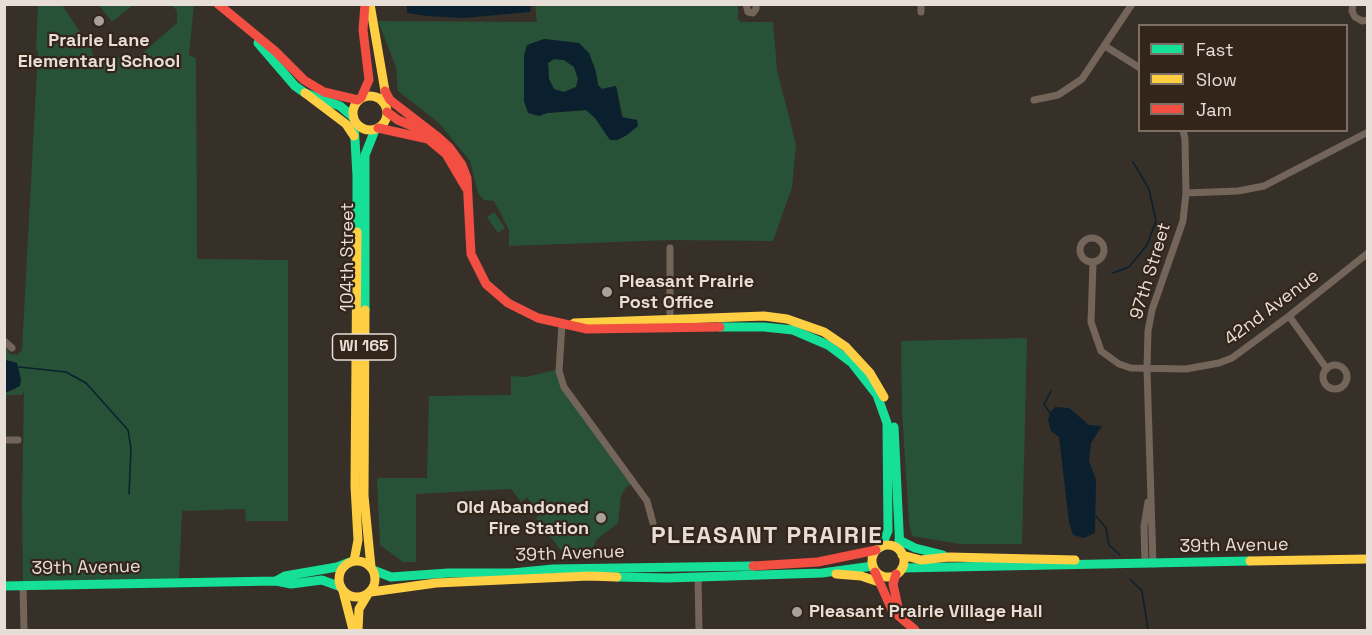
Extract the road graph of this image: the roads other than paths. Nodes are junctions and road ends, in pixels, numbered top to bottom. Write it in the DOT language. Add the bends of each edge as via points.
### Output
graph roads {
  1 [pos="218,4"];
  2 [pos="364,4"];
  3 [pos="370,4"];
  4 [pos="746,4"];
  5 [pos="756,4"];
  6 [pos="1132,4"];
  7 [pos="1353,4"];
  8 [pos="1368,20"];
  9 [pos="250,32"];
  10 [pos="1105,46"];
  11 [pos="1138,67"];
  12 [pos="385,90"];
  13 [pos="305,93"];
  14 [pos="360,99"];
  15 [pos="1034,100"];
  16 [pos="387,110"];
  17 [pos="353,119"];
  18 [pos="377,129"];
  19 [pos="1183,132"];
  20 [pos="1368,132"];
  21 [pos="355,137"];
  22 [pos="438,137"];
  23 [pos="469,193"];
  24 [pos="1186,193"];
  25 [pos="670,248"];
  26 [pos="1368,253"];
  27 [pos="1093,263"];
  28 [pos="1289,316"];
  29 [pos="670,318"];
  30 [pos="562,324"];
  31 [pos="670,329"];
  32 [pos="4,341"];
  33 [pos="12,348"];
  34 [pos="1147,369"];
  35 [pos="1327,369"];
  36 [pos="4,440"];
  37 [pos="18,440"];
  38 [pos="653,523"];
  39 [pos="899,540"];
  40 [pos="878,548"];
  41 [pos="901,553"];
  42 [pos="949,557"];
  43 [pos="1368,559"];
  44 [pos="352,561"];
  45 [pos="1149,564"];
  46 [pos="1101,565"];
  47 [pos="372,568"];
  48 [pos="874,568"];
  49 [pos="899,571"];
  50 [pos="822,573"];
  51 [pos="698,577"];
  52 [pos="448,578"];
  53 [pos="276,581"];
  54 [pos="879,582"];
  55 [pos="23,585"];
  56 [pos="4,586"];
  57 [pos="342,589"];
  58 [pos="369,593"];
  59 [pos="896,613"];
  60 [pos="24,630"];
  61 [pos="353,630"];
  62 [pos="358,630"];
  63 [pos="699,630"];
  64 [pos="915,630"];
  1 -- 9 [label="main road"];
  2 -- 14 [label="main road, WI 165" via="369,80"];
  3 -- 12 [label="main road"];
  4 -- 5 [label="street" via="748,12 753,13"];
  6 -- 10 [label="street"];
  7 -- 8 [label="street" via="1355,17"];
  9 -- 13 [label="main road" via="284,75"];
  9 -- 14 [label="main road" via="314,87 343,98"];
  10 -- 11 [label="street"];
  10 -- 15 [label="street" via="1082,79 1059,95"];
  12 -- 16 [label="main road"];
  12 -- 22 [label="main road" via="390,100"];
  13 -- 17 [label="main road" via="340,106"];
  13 -- 21 [label="main road" via="346,124"];
  14 -- 16 [label="main road" via="374,96"];
  14 -- 17 [label="main road, WI 165" via="353,107"];
  16 -- 18 [label="main road, WI 165" via="385,121"];
  16 -- 22 [label="main road" via="398,120"];
  17 -- 18 [label="main road" via="363,129"];
  17 -- 21 [label="main road, 104th Street / WI 165"];
  18 -- 23 [label="main road" via="428,139 446,154"];
  18 -- 47 [label="main road, 104th Street / WI 165" via="365,155 364,496"];
  19 -- 24 [label="street, 97th Street"];
  20 -- 24 [label="street" via="1264,186"];
  21 -- 44 [label="main road, 104th Street / WI 165" via="358,540"];
  22 -- 23 [label="main road" via="462,165"];
  23 -- 30 [label="main road" via="471,254 486,284 508,303 538,318"];
  24 -- 34 [label="street, 97th Street" via="1180,233 1152,310"];
  25 -- 29 [label="street"];
  26 -- 28 [label="street, 42nd Avenue"];
  27 -- 34 [label="street, 42nd Avenue" via="1091,322 1101,351 1119,364"];
  28 -- 34 [label="street, 42nd Avenue" via="1232,358 1186,369"];
  28 -- 35 [label="street"];
  29 -- 30 [label="main road"];
  29 -- 31 [label="street"];
  29 -- 39 [label="main road" via="780,318 811,326 846,346 876,382 892,421"];
  30 -- 31 [label="main road" via="587,329"];
  30 -- 38 [label="street" via="559,371 564,387 646,501"];
  31 -- 40 [label="main road" via="793,330 828,345 852,363 877,395 887,423 888,531"];
  32 -- 33 [label="street"];
  34 -- 45 [label="street, 97th Street"];
  36 -- 37 [label="street"];
  39 -- 41 [label="main road"];
  39 -- 42 [label="main road"];
  40 -- 41 [label="main road" via="891,546"];
  40 -- 48 [label="main road" via="872,560"];
  40 -- 52 [label="main road, 39th Avenue" via="818,562 553,568"];
  41 -- 42 [label="main road, 39th Avenue" via="921,560"];
  41 -- 49 [label="main road"];
  42 -- 46 [label="main road, 39th Avenue" via="1053,558"];
  43 -- 45 [label="main road, 39th Avenue"];
  44 -- 47 [label="main road"];
  44 -- 53 [label="main road, 39th Avenue"];
  44 -- 57 [label="main road, WI 165" via="341,570"];
  45 -- 46 [label="main road, 39th Avenue"];
  46 -- 49 [label="main road, 39th Avenue"];
  47 -- 52 [label="main road, 39th Avenue" via="391,577"];
  47 -- 58 [label="main road, WI 165" via="376,581"];
  48 -- 49 [label="main road" via="882,576"];
  48 -- 50 [label="main road, 39th Avenue" via="862,566"];
  48 -- 54 [label="main road"];
  49 -- 59 [label="main road" via="893,584"];
  50 -- 51 [label="main road, 39th Avenue"];
  50 -- 54 [label="main road" via="861,576"];
  51 -- 52 [label="main road, 39th Avenue"];
  51 -- 63 [label="street"];
  52 -- 58 [label="main road, 39th Avenue"];
  53 -- 55 [label="main road, 39th Avenue"];
  53 -- 57 [label="main road, 39th Avenue" via="291,584 322,580"];
  54 -- 59 [label="main road"];
  55 -- 56 [label="main road, 39th Avenue"];
  55 -- 60 [label="street"];
  57 -- 58 [label="main road" via="358,598"];
  57 -- 61 [label="main road"];
  58 -- 62 [label="main road, WI 165" via="359,609"];
  59 -- 64 [label="main road"];
}
